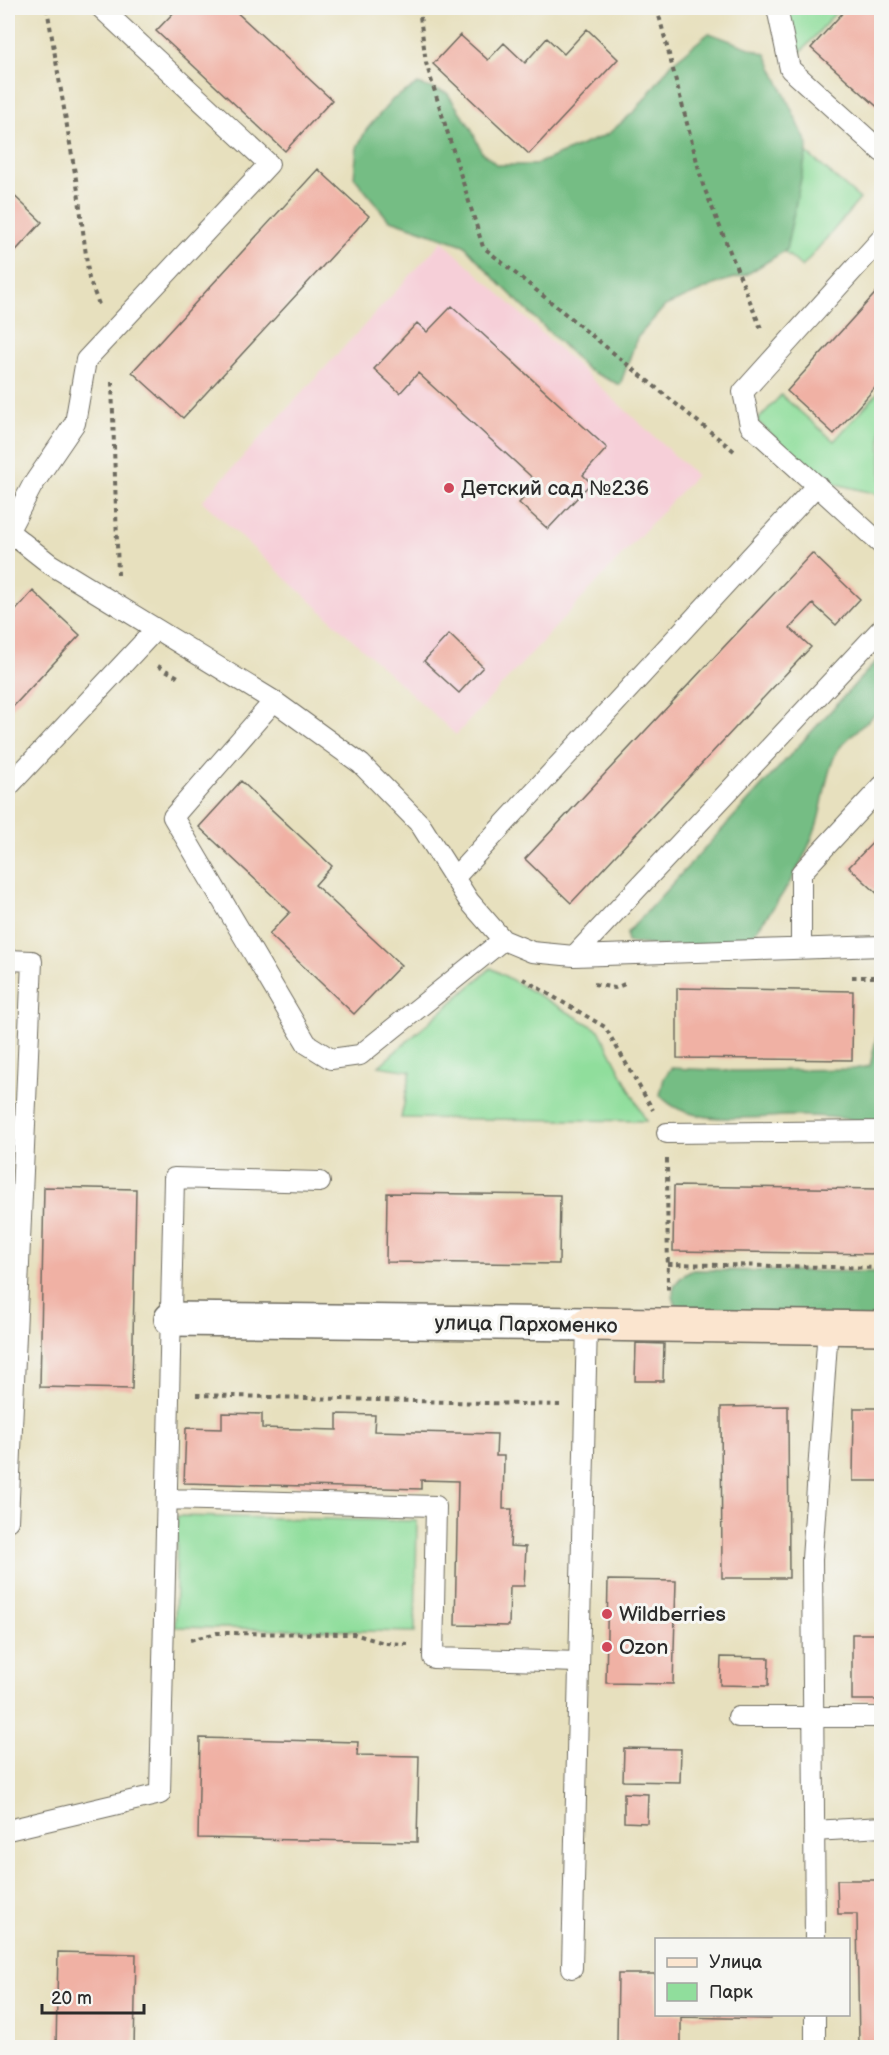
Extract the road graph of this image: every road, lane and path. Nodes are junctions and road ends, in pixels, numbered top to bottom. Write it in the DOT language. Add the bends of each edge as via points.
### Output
graph roads {
  1 [pos="47,8"];
  2 [pos="101,8"];
  3 [pos="419,8"];
  4 [pos="657,8"];
  5 [pos="777,8"];
  6 [pos="882,152"];
  7 [pos="882,238"];
  8 [pos="110,334"];
  9 [pos="773,358"];
  10 [pos="739,455"];
  11 [pos="817,485"];
  12 [pos="8,531"];
  13 [pos="882,545"];
  14 [pos="120,607"];
  15 [pos="882,628"];
  16 [pos="156,629"];
  17 [pos="134,652"];
  18 [pos="182,680"];
  19 [pos="274,701"];
  20 [pos="882,786"];
  21 [pos="8,787"];
  22 [pos="456,876"];
  23 [pos="503,940"];
  24 [pos="882,946"];
  25 [pos="801,948"];
  26 [pos="487,954"];
  27 [pos="574,956"];
  28 [pos="8,960"];
  29 [pos="882,1131"];
  30 [pos="667,1132"];
  31 [pos="320,1182"];
  32 [pos="668,1264"];
  33 [pos="882,1268"];
  34 [pos="12,1288"];
  35 [pos="171,1319"];
  36 [pos="587,1324"];
  37 [pos="668,1325"];
  38 [pos="828,1328"];
  39 [pos="882,1328"];
  40 [pos="169,1394"];
  41 [pos="585,1405"];
  42 [pos="167,1499"];
  43 [pos="8,1521"];
  44 [pos="433,1646"];
  45 [pos="163,1655"];
  46 [pos="579,1662"];
  47 [pos="738,1717"];
  48 [pos="882,1717"];
  49 [pos="813,1718"];
  50 [pos="882,1827"];
  51 [pos="8,1830"];
  52 [pos="814,1831"];
  53 [pos="814,1938"];
  54 [pos="572,1968"];
  55 [pos="815,2016"];
  56 [pos="815,2048"];
  1 -- 8 [label="path" via="89,279"];
  2 -- 8 [label="lane" via="268,164"];
  3 -- 10 [label="path" via="426,63 483,247"];
  4 -- 9 [label="path" via="703,185"];
  5 -- 6 [label="lane" via="790,69"];
  7 -- 9 [label="lane"];
  8 -- 12 [label="lane" via="86,360 75,423 32,486"];
  8 -- 14 [label="path"];
  9 -- 11 [label="lane" via="743,392 750,425"];
  11 -- 13 [label="lane"];
  11 -- 22 [label="lane"];
  12 -- 14 [label="lane" via="50,564"];
  14 -- 16 [label="lane"];
  15 -- 27 [label="lane"];
  16 -- 17 [label="lane"];
  16 -- 19 [label="lane"];
  17 -- 18 [label="path"];
  17 -- 21 [label="lane"];
  19 -- 22 [label="lane" via="361,764 420,824"];
  19 -- 26 [label="lane" via="173,818 307,1044 331,1059 360,1054"];
  20 -- 25 [label="lane" via="801,873"];
  22 -- 23 [label="lane" via="469,901"];
  23 -- 26 [label="lane"];
  23 -- 27 [label="lane" via="532,952"];
  24 -- 25 [label="lane"];
  25 -- 27 [label="lane"];
  26 -- 30 [label="path" via="605,1027"];
  28 -- 34 [label="lane" via="32,961"];
  29 -- 30 [label="lane"];
  30 -- 32 [label="path"];
  31 -- 35 [label="lane" via="174,1178"];
  32 -- 33 [label="path"];
  32 -- 37 [label="path"];
  34 -- 43 [label="lane"];
  35 -- 36 [label="street, улица Пархоменко"];
  35 -- 40 [label="lane"];
  36 -- 37 [label="street, улица Пархоменко"];
  36 -- 41 [label="lane"];
  37 -- 38 [label="street, улица Пархоменко"];
  38 -- 39 [label="street, улица Пархоменко"];
  38 -- 49 [label="lane" via="812,1559"];
  40 -- 41 [label="path"];
  40 -- 42 [label="lane"];
  41 -- 46 [label="lane"];
  42 -- 44 [label="lane" via="436,1506"];
  42 -- 45 [label="lane"];
  44 -- 45 [label="path" via="384,1643 354,1634 217,1633 187,1641"];
  44 -- 46 [label="lane" via="433,1658"];
  45 -- 51 [label="lane" via="160,1794"];
  46 -- 54 [label="lane"];
  47 -- 49 [label="lane"];
  48 -- 49 [label="lane"];
  49 -- 52 [label="lane"];
  50 -- 52 [label="lane"];
  52 -- 53 [label="lane"];
  55 -- 56 [label="lane"];
}
